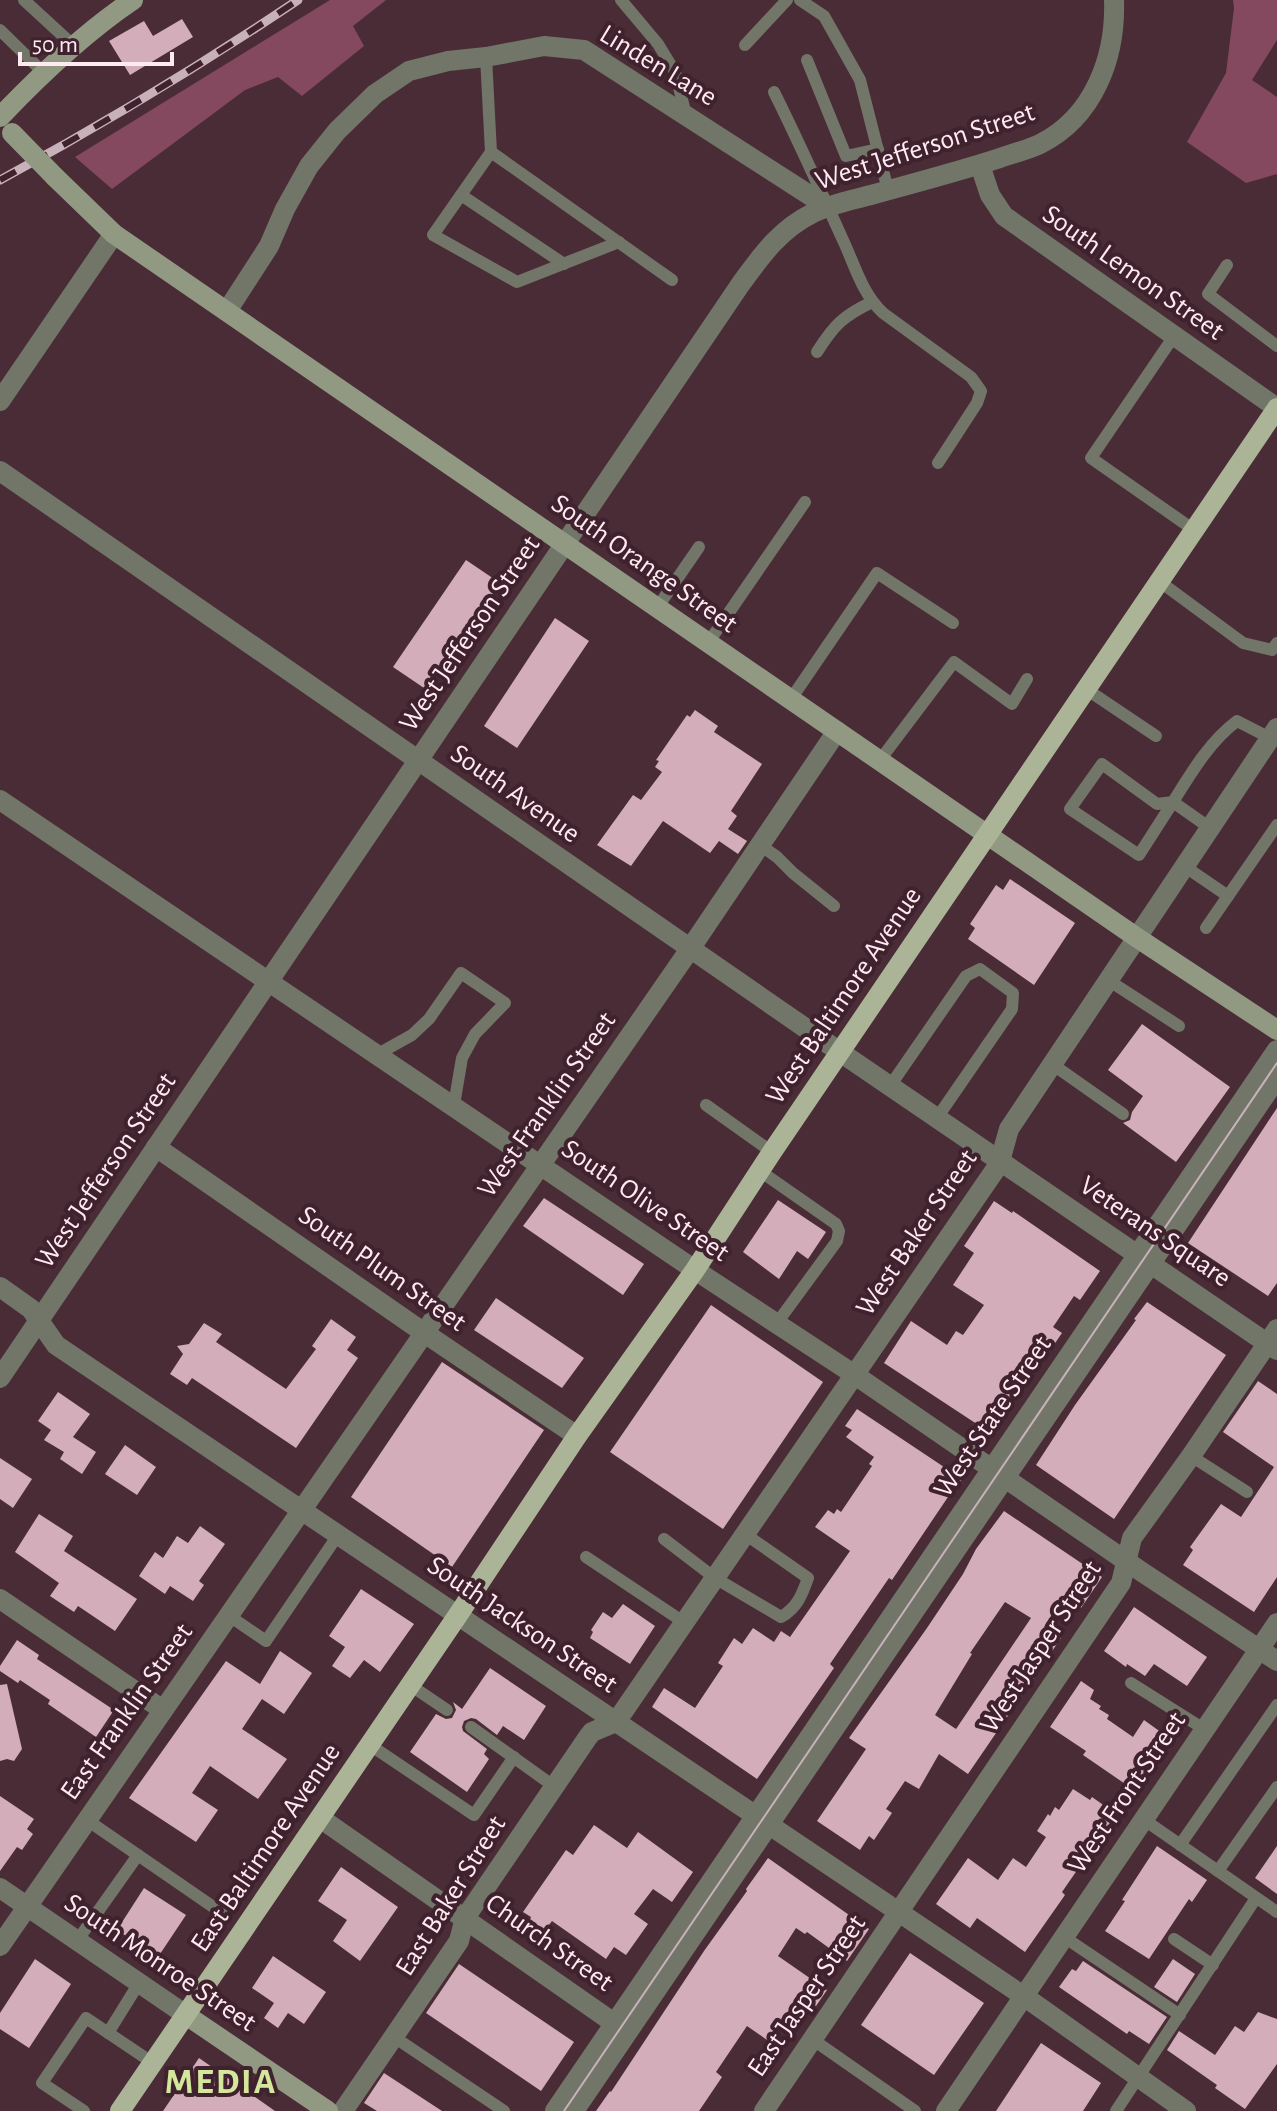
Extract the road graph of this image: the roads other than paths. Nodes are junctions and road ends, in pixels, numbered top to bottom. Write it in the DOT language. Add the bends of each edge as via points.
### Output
graph roads {
  1 [pos="24,0"];
  2 [pos="133,0"];
  3 [pos="621,0"];
  4 [pos="787,0"];
  5 [pos="800,0"];
  6 [pos="1114,0"];
  7 [pos="0,30"];
  8 [pos="745,45"];
  9 [pos="74,46"];
  10 [pos="486,57"];
  11 [pos="807,60"];
  12 [pos="44,73"];
  13 [pos="774,92"];
  14 [pos="686,115"];
  15 [pos="4,123"];
  16 [pos="878,149"];
  17 [pos="491,152"];
  18 [pos="980,165"];
  19 [pos="888,190"];
  20 [pos="461,195"];
  21 [pos="828,207"];
  22 [pos="114,234"];
  23 [pos="619,242"];
  24 [pos="564,264"];
  25 [pos="1227,265"];
  26 [pos="672,280"];
  27 [pos="872,302"];
  28 [pos="227,311"];
  29 [pos="1174,336"];
  30 [pos="1277,346"];
  31 [pos="817,352"];
  32 [pos="0,401"];
  33 [pos="1277,408"];
  34 [pos="938,463"];
  35 [pos="0,471"];
  36 [pos="805,502"];
  37 [pos="1194,530"];
  38 [pos="564,544"];
  39 [pos="699,547"];
  40 [pos="1159,581"];
  41 [pos="657,608"];
  42 [pos="953,623"];
  43 [pos="708,643"];
  44 [pos="1277,643"];
  45 [pos="1027,679"];
  46 [pos="1086,689"];
  47 [pos="791,699"];
  48 [pos="837,731"];
  49 [pos="1156,736"];
  50 [pos="1271,737"];
  51 [pos="880,760"];
  52 [pos="417,761"];
  53 [pos="0,800"];
  54 [pos="1173,802"];
  55 [pos="1277,825"];
  56 [pos="1210,828"];
  57 [pos="988,835"];
  58 [pos="760,845"];
  59 [pos="1184,866"];
  60 [pos="1228,896"];
  61 [pos="834,906"];
  62 [pos="1206,928"];
  63 [pos="1136,937"];
  64 [pos="690,949"];
  65 [pos="1108,980"];
  66 [pos="269,981"];
  67 [pos="1179,1026"];
  68 [pos="1277,1030"];
  69 [pos="1277,1050"];
  70 [pos="840,1052"];
  71 [pos="378,1054"];
  72 [pos="1052,1064"];
  73 [pos="1277,1078"];
  74 [pos="890,1086"];
  75 [pos="454,1105"];
  76 [pos="706,1105"];
  77 [pos="1123,1114"];
  78 [pos="937,1118"];
  79 [pos="156,1147"];
  80 [pos="772,1152"];
  81 [pos="1000,1161"];
  82 [pos="540,1163"];
  83 [pos="760,1171"];
  84 [pos="1144,1259"];
  85 [pos="695,1270"];
  86 [pos="0,1287"];
  87 [pos="39,1320"];
  88 [pos="777,1323"];
  89 [pos="423,1332"];
  90 [pos="1274,1341"];
  91 [pos="855,1375"];
  92 [pos="0,1378"];
  93 [pos="577,1436"];
  94 [pos="1191,1456"];
  95 [pos="999,1473"];
  96 [pos="1247,1492"];
  97 [pos="301,1510"];
  98 [pos="745,1534"];
  99 [pos="338,1535"];
  100 [pos="664,1539"];
  101 [pos="586,1557"];
  102 [pos="1127,1562"];
  103 [pos="715,1578"];
  104 [pos="0,1599"];
  105 [pos="228,1615"];
  106 [pos="458,1615"];
  107 [pos="685,1623"];
  108 [pos="1277,1623"];
  109 [pos="1259,1648"];
  110 [pos="1277,1661"];
  111 [pos="1131,1683"];
  112 [pos="410,1685"];
  113 [pos="1277,1705"];
  114 [pos="163,1710"];
  115 [pos="447,1710"];
  116 [pos="616,1722"];
  117 [pos="471,1727"];
  118 [pos="1204,1729"];
  119 [pos="370,1745"];
  120 [pos="514,1757"];
  121 [pos="555,1787"];
  122 [pos="1277,1787"];
  123 [pos="320,1818"];
  124 [pos="1143,1819"];
  125 [pos="87,1820"];
  126 [pos="762,1820"];
  127 [pos="1180,1845"];
  128 [pos="138,1855"];
  129 [pos="1218,1871"];
  130 [pos="0,1888"];
  131 [pos="1256,1898"];
  132 [pos="27,1907"];
  133 [pos="1277,1912"];
  134 [pos="222,1913"];
  135 [pos="897,1913"];
  136 [pos="465,1918"];
  137 [pos="1064,1937"];
  138 [pos="1174,1939"];
  139 [pos="77,1941"];
  140 [pos="0,1946"];
  141 [pos="1213,1965"];
  142 [pos="139,1983"];
  143 [pos="1025,1997"];
  144 [pos="186,2015"];
  145 [pos="1180,2015"];
  146 [pos="621,2028"];
  147 [pos="108,2033"];
  148 [pos="394,2037"];
  149 [pos="812,2039"];
  150 [pos="153,2063"];
  151 [pos="1138,2079"];
  152 [pos="84,2111"];
  153 [pos="120,2111"];
  154 [pos="328,2111"];
  155 [pos="343,2111"];
  156 [pos="504,2111"];
  157 [pos="555,2111"];
  158 [pos="574,2111"];
  159 [pos="764,2111"];
  160 [pos="915,2111"];
  161 [pos="946,2111"];
  162 [pos="1116,2111"];
  163 [pos="1186,2111"];
  1 -- 9 [label="lane"];
  2 -- 9 [label="main road"];
  3 -- 14 [label="lane" via="675,72"];
  4 -- 8 [label="lane"];
  5 -- 16 [label="lane" via="824,16 860,80"];
  6 -- 18 [label="street, West Jefferson Street" via="1106,61 1089,101 1041,143"];
  7 -- 12 [label="lane"];
  9 -- 12 [label="main road"];
  10 -- 14 [label="street, Linden Lane" via="544,46 584,50"];
  10 -- 17 [label="lane"];
  10 -- 28 [label="street, Linden Lane" via="409,71 375,94 337,131 309,166 269,246"];
  11 -- 16 [label="lane" via="846,156"];
  12 -- 15 [label="main road"];
  13 -- 21 [label="lane"];
  14 -- 21 [label="street, Linden Lane"];
  15 -- 22 [label="main road, South Orange Street, bridge"];
  16 -- 19 [label="lane"];
  17 -- 20 [label="lane"];
  17 -- 23 [label="lane"];
  18 -- 19 [label="street, West Jefferson Street"];
  18 -- 29 [label="street, South Lemon Street" via="1004,216"];
  19 -- 21 [label="street, West Jefferson Street"];
  20 -- 24 [label="lane"];
  20 -- 24 [label="lane" via="433,235 517,282"];
  21 -- 27 [label="lane"];
  21 -- 38 [label="street, West Jefferson Street" via="799,221 769,246"];
  22 -- 28 [label="main road, South Orange Street"];
  22 -- 32 [label="street"];
  23 -- 24 [label="lane"];
  23 -- 26 [label="lane"];
  25 -- 30 [label="lane" via="1208,294"];
  27 -- 31 [label="lane" via="833,327"];
  27 -- 34 [label="lane" via="971,377 981,391"];
  28 -- 38 [label="main road, South Orange Street"];
  29 -- 33 [label="street, South Lemon Street"];
  29 -- 37 [label="lane" via="1091,458"];
  33 -- 37 [label="main road, West Baltimore Avenue"];
  35 -- 52 [label="street, South Avenue"];
  36 -- 43 [label="lane"];
  37 -- 40 [label="main road, West Baltimore Avenue"];
  38 -- 41 [label="main road, South Orange Street"];
  38 -- 52 [label="street, West Jefferson Street"];
  39 -- 41 [label="lane"];
  40 -- 44 [label="lane" via="1243,643 1272,650"];
  40 -- 46 [label="main road, West Baltimore Avenue"];
  41 -- 43 [label="main road, South Orange Street"];
  42 -- 47 [label="lane" via="877,573"];
  43 -- 47 [label="main road, South Orange Street"];
  45 -- 51 [label="lane" via="1012,704 954,662"];
  46 -- 49 [label="lane"];
  46 -- 57 [label="main road, West Baltimore Avenue"];
  47 -- 48 [label="main road, South Orange Street"];
  48 -- 51 [label="main road, South Orange Street"];
  48 -- 58 [label="street, West Franklin Street"];
  50 -- 54 [label="lane" via="1237,721 1220,734"];
  50 -- 56 [label="street, West Baker Street"];
  51 -- 57 [label="main road, South Orange Street"];
  52 -- 64 [label="street, South Avenue"];
  52 -- 66 [label="street, West Jefferson Street"];
  53 -- 66 [label="street, South Olive Street"];
  54 -- 54 [label="lane" via="1157,804 1102,764 1070,809 1139,855"];
  54 -- 56 [label="lane"];
  55 -- 60 [label="lane"];
  56 -- 59 [label="street, West Baker Street"];
  57 -- 63 [label="main road, South Orange Street"];
  57 -- 70 [label="main road, West Baltimore Avenue"];
  58 -- 61 [label="lane"];
  58 -- 64 [label="street, West Franklin Street"];
  59 -- 60 [label="lane"];
  59 -- 63 [label="street, West Baker Street"];
  60 -- 62 [label="lane"];
  63 -- 65 [label="street, West Baker Street"];
  63 -- 68 [label="main road, South Orange Street"];
  64 -- 70 [label="street, South Avenue"];
  64 -- 82 [label="street, West Franklin Street"];
  65 -- 67 [label="lane"];
  65 -- 72 [label="street, West Baker Street"];
  66 -- 71 [label="street, South Olive Street"];
  66 -- 79 [label="street, West Jefferson Street"];
  69 -- 84 [label="street, West State Street"];
  70 -- 74 [label="street, South Avenue"];
  70 -- 80 [label="main road, West Baltimore Avenue"];
  71 -- 75 [label="street, South Olive Street"];
  71 -- 75 [label="lane" via="429,1019 461,973 472,980 505,1003 475,1034 462,1058"];
  72 -- 77 [label="lane"];
  72 -- 81 [label="street, West Baker Street" via="1009,1129"];
  73 -- 84 [label="street, West State Street"];
  74 -- 78 [label="street, South Avenue"];
  74 -- 78 [label="lane" via="966,976 980,969 1013,993 1012,1009"];
  75 -- 82 [label="street, South Olive Street"];
  76 -- 80 [label="lane"];
  78 -- 81 [label="street, South Avenue"];
  79 -- 87 [label="street, West Jefferson Street"];
  79 -- 89 [label="street, South Plum Street"];
  80 -- 83 [label="main road, West Baltimore Avenue"];
  81 -- 84 [label="street, Veterans Square"];
  81 -- 91 [label="street, West Baker Street"];
  82 -- 85 [label="street, South Olive Street"];
  82 -- 89 [label="street, West Franklin Street"];
  83 -- 85 [label="main road, West Baltimore Avenue"];
  83 -- 88 [label="lane" via="839,1231"];
  84 -- 90 [label="street, Veterans Square"];
  84 -- 95 [label="street, West State Street"];
  85 -- 88 [label="street, South Olive Street"];
  85 -- 93 [label="main road, West Baltimore Avenue"];
  86 -- 87 [label="street, South Jackson Street"];
  87 -- 92 [label="street, West Jefferson Street"];
  87 -- 97 [label="street, South Jackson Street" via="56,1345"];
  88 -- 91 [label="street, South Olive Street"];
  89 -- 93 [label="street, South Plum Street"];
  89 -- 97 [label="street, West Franklin Street"];
  90 -- 94 [label="street, West Jasper Street"];
  91 -- 95 [label="street, South Olive Street"];
  91 -- 98 [label="street, West Baker Street"];
  93 -- 106 [label="main road, West Baltimore Avenue"];
  94 -- 96 [label="lane"];
  94 -- 102 [label="street, West Jasper Street" via="1132,1538"];
  95 -- 102 [label="street, South Olive Street"];
  95 -- 126 [label="street, West State Street"];
  97 -- 99 [label="street, South Jackson Street"];
  97 -- 105 [label="street, East Franklin Street"];
  98 -- 103 [label="street, West Baker Street"];
  98 -- 103 [label="lane" via="808,1578 792,1611 781,1617"];
  99 -- 105 [label="lane" via="266,1641"];
  99 -- 106 [label="street, South Jackson Street"];
  100 -- 103 [label="lane"];
  101 -- 107 [label="lane"];
  102 -- 109 [label="street, South Olive Street"];
  102 -- 135 [label="street, West Jasper Street" via="1121,1583"];
  103 -- 107 [label="street, West Baker Street"];
  104 -- 114 [label="street"];
  105 -- 114 [label="street, East Franklin Street"];
  106 -- 112 [label="main road, East Baltimore Avenue"];
  106 -- 116 [label="street, South Jackson Street"];
  107 -- 116 [label="street, West Baker Street"];
  108 -- 109 [label="street, West Front Street"];
  109 -- 110 [label="street, South Olive Street"];
  109 -- 118 [label="street, West Front Street"];
  111 -- 118 [label="lane"];
  112 -- 115 [label="lane"];
  112 -- 119 [label="main road, East Baltimore Avenue"];
  113 -- 127 [label="lane"];
  114 -- 125 [label="street, East Franklin Street"];
  116 -- 121 [label="street, East Baker Street" via="592,1732"];
  116 -- 126 [label="street, South Jackson Street"];
  117 -- 120 [label="lane"];
  118 -- 124 [label="street, West Front Street"];
  119 -- 120 [label="lane" via="474,1815"];
  119 -- 123 [label="main road, East Baltimore Avenue"];
  120 -- 121 [label="lane"];
  121 -- 136 [label="street, East Baker Street"];
  122 -- 129 [label="lane"];
  123 -- 136 [label="street, Church Street"];
  123 -- 144 [label="main road, East Baltimore Avenue"];
  124 -- 127 [label="lane"];
  124 -- 137 [label="street, West Front Street"];
  125 -- 128 [label="lane"];
  125 -- 132 [label="street, East Franklin Street"];
  126 -- 135 [label="street, South Jackson Street"];
  126 -- 146 [label="street, West State Street"];
  127 -- 129 [label="lane"];
  128 -- 134 [label="lane"];
  128 -- 139 [label="lane"];
  129 -- 131 [label="lane"];
  130 -- 132 [label="street, South Monroe Street"];
  131 -- 133 [label="lane"];
  131 -- 141 [label="lane"];
  132 -- 139 [label="street, South Monroe Street"];
  132 -- 140 [label="street, East Franklin Street"];
  135 -- 143 [label="street, South Jackson Street"];
  135 -- 149 [label="street, East Jasper Street"];
  136 -- 146 [label="street, Church Street"];
  136 -- 148 [label="street, East Baker Street" via="459,1941"];
  137 -- 143 [label="street, West Front Street"];
  137 -- 145 [label="lane"];
  138 -- 141 [label="lane"];
  139 -- 142 [label="street, South Monroe Street"];
  141 -- 145 [label="lane"];
  142 -- 144 [label="street, South Monroe Street"];
  142 -- 147 [label="lane"];
  143 -- 151 [label="street, South Jackson Street"];
  143 -- 161 [label="street, West Front Street"];
  144 -- 150 [label="main road, East Baltimore Avenue"];
  144 -- 154 [label="main road, South Monroe Street"];
  145 -- 151 [label="lane"];
  146 -- 157 [label="street"];
  146 -- 158 [label="street"];
  147 -- 150 [label="lane"];
  147 -- 152 [label="lane" via="86,2018 42,2083"];
  148 -- 155 [label="street, East Baker Street"];
  148 -- 156 [label="lane"];
  149 -- 159 [label="street, East Jasper Street"];
  149 -- 160 [label="lane"];
  150 -- 153 [label="main road, East Baltimore Avenue"];
  151 -- 162 [label="lane"];
  151 -- 163 [label="street, South Jackson Street"];
}
